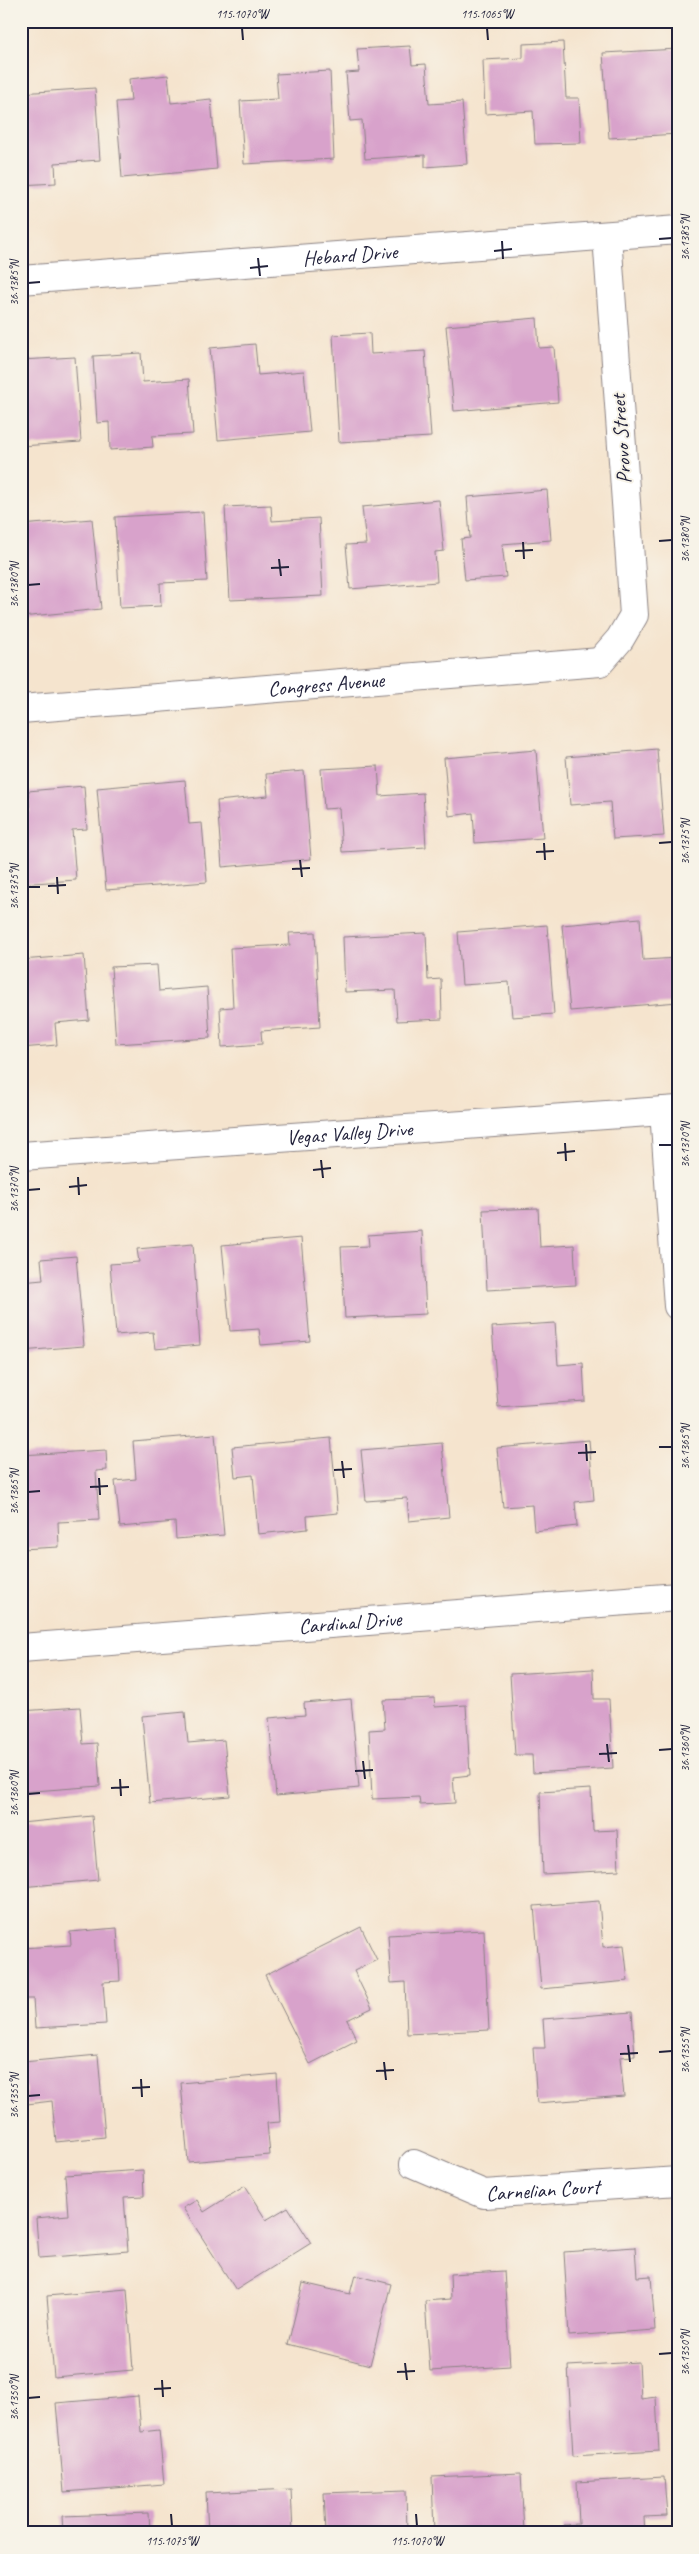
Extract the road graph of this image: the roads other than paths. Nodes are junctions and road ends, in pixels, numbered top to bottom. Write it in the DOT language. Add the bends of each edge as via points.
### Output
graph roads {
  1 [pos="678,230"];
  2 [pos="607,236"];
  3 [pos="21,280"];
  4 [pos="620,639"];
  5 [pos="21,709"];
  6 [pos="671,1110"];
  7 [pos="21,1156"];
  8 [pos="678,1306"];
  9 [pos="678,1597"];
  10 [pos="21,1648"];
  11 [pos="414,2164"];
  12 [pos="678,2181"];
  1 -- 2 [label="street, Hebard Drive"];
  2 -- 3 [label="street, Hebard Drive"];
  2 -- 4 [label="street, Provo Street" via="634,615"];
  4 -- 5 [label="street, Congress Avenue" via="600,662"];
  6 -- 7 [label="street, Vegas Valley Drive"];
  6 -- 8 [label="street"];
  9 -- 10 [label="street, Cardinal Drive"];
  11 -- 12 [label="street, Carnelian Court" via="484,2194"];
}
